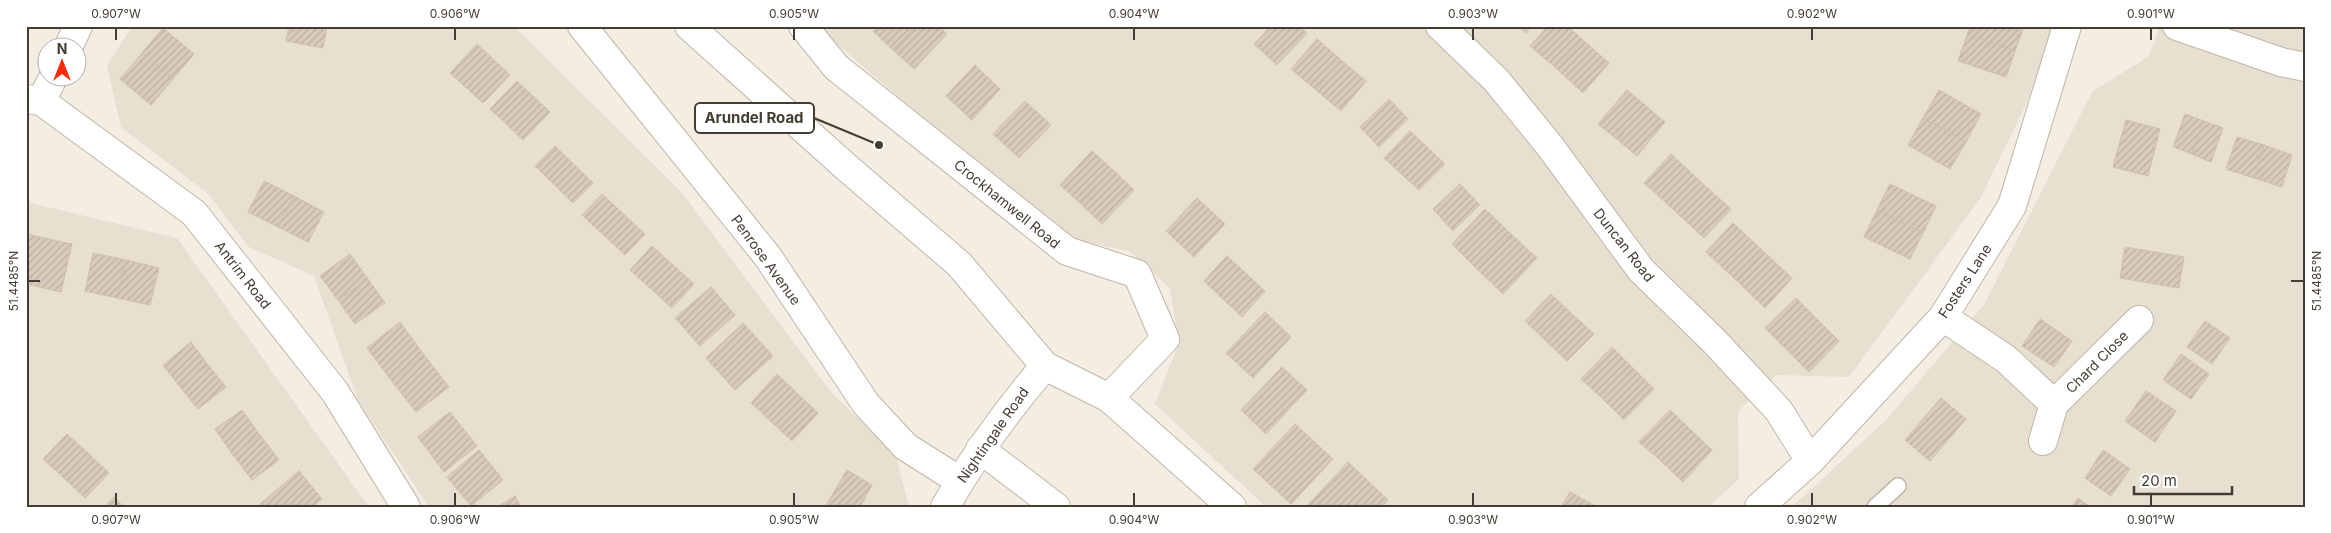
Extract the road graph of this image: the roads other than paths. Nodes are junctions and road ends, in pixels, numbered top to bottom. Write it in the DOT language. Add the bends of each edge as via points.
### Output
graph roads {
  1 [pos="78,26"];
  2 [pos="582,26"];
  3 [pos="689,26"];
  4 [pos="802,26"];
  5 [pos="1440,26"];
  6 [pos="2067,26"];
  7 [pos="2177,26"];
  8 [pos="73,38"];
  9 [pos="2305,67"];
  10 [pos="40,93"];
  11 [pos="1943,317"];
  12 [pos="2139,320"];
  13 [pos="1045,366"];
  14 [pos="1109,398"];
  15 [pos="2054,404"];
  16 [pos="2043,441"];
  17 [pos="980,449"];
  18 [pos="1810,461"];
  19 [pos="960,481"];
  20 [pos="1898,486"];
  21 [pos="406,507"];
  22 [pos="945,507"];
  23 [pos="1056,507"];
  24 [pos="1232,507"];
  25 [pos="1759,507"];
  26 [pos="1875,507"];
  1 -- 8 [label="street"];
  2 -- 19 [label="street, Penrose Avenue" via="768,257 866,404 906,447"];
  3 -- 13 [label="street" via="959,264"];
  4 -- 14 [label="street, Crockhamwell Road" via="836,67 1066,251 1137,274 1165,339"];
  5 -- 18 [label="street, Duncan Road" via="1496,80 1549,145 1640,270 1714,341 1779,411"];
  6 -- 11 [label="street, Fosters Lane" via="2012,206"];
  7 -- 9 [label="street" via="2281,62"];
  10 -- 21 [label="street, Antrim Road" via="194,213 335,392"];
  11 -- 15 [label="street, Chard Close" via="2006,359"];
  11 -- 18 [label="street, Fosters Lane"];
  12 -- 15 [label="street, Chard Close"];
  13 -- 14 [label="street"];
  13 -- 17 [label="street, Nightingale Road"];
  14 -- 24 [label="street"];
  15 -- 16 [label="street, Chard Close"];
  17 -- 19 [label="street, Nightingale Road"];
  17 -- 23 [label="street"];
  18 -- 25 [label="street, Fosters Lane"];
  19 -- 22 [label="street, Nightingale Road"];
  20 -- 26 [label="lane"];
}
